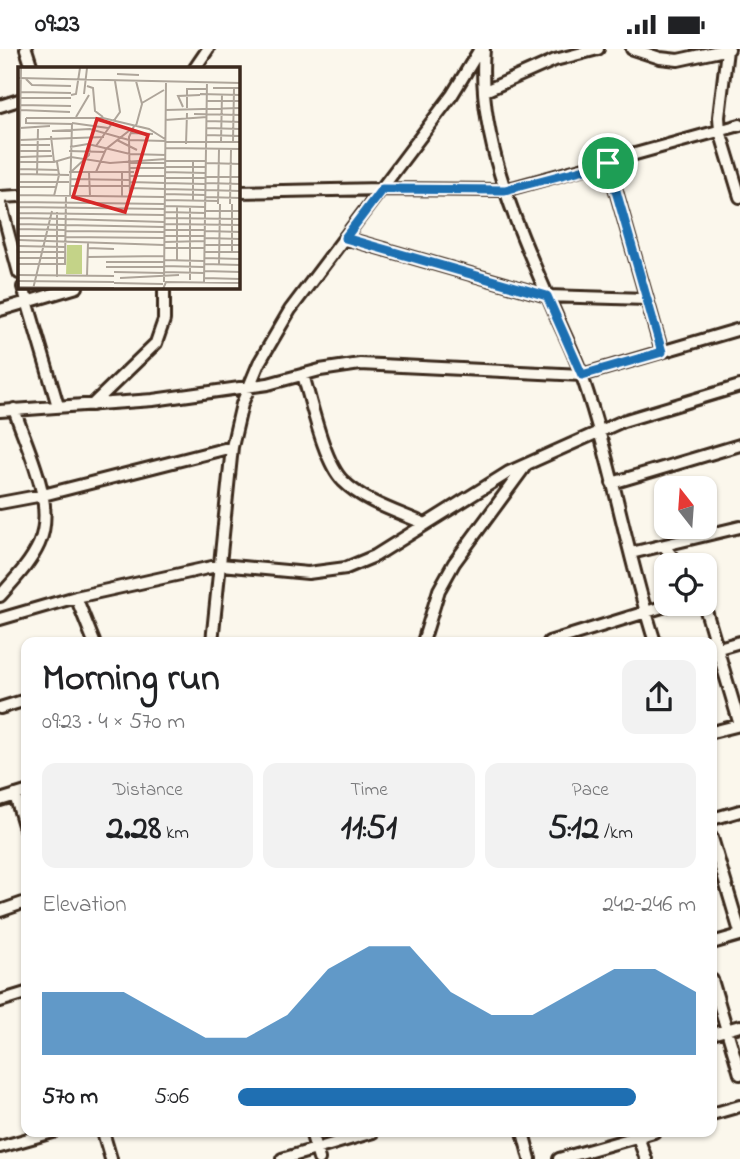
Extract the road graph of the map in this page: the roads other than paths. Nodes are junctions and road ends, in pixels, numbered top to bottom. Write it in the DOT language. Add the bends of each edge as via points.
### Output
graph roads {
  1 [pos="26,49"];
  2 [pos="208,49"];
  3 [pos="482,49"];
  4 [pos="598,49"];
  5 [pos="632,49"];
  6 [pos="728,49"];
  7 [pos="32,67"];
  8 [pos="196,67"];
  9 [pos="485,91"];
  10 [pos="18,100"];
  11 [pos="0,106"];
  12 [pos="740,125"];
  13 [pos="720,131"];
  14 [pos="608,163"];
  15 [pos="382,189"];
  16 [pos="505,190"];
  17 [pos="240,192"];
  18 [pos="18,196"];
  19 [pos="740,197"];
  20 [pos="0,199"];
  21 [pos="345,238"];
  22 [pos="18,269"];
  23 [pos="24,289"];
  24 [pos="71,289"];
  25 [pos="164,289"];
  26 [pos="547,296"];
  27 [pos="647,299"];
  28 [pos="27,303"];
  29 [pos="0,310"];
  30 [pos="740,329"];
  31 [pos="662,352"];
  32 [pos="303,375"];
  33 [pos="582,375"];
  34 [pos="740,386"];
  35 [pos="249,387"];
  36 [pos="92,405"];
  37 [pos="58,406"];
  38 [pos="14,409"];
  39 [pos="0,411"];
  40 [pos="597,432"];
  41 [pos="740,445"];
  42 [pos="232,447"];
  43 [pos="527,464"];
  44 [pos="612,483"];
  45 [pos="43,495"];
  46 [pos="0,503"];
  47 [pos="425,524"];
  48 [pos="740,527"];
  49 [pos="664,546"];
  50 [pos="631,553"];
  51 [pos="670,553"];
  52 [pos="221,565"];
  53 [pos="0,596"];
  54 [pos="76,597"];
  55 [pos="654,609"];
  56 [pos="645,611"];
  57 [pos="707,616"];
  58 [pos="0,619"];
  59 [pos="92,637"];
  60 [pos="213,637"];
  61 [pos="425,637"];
  62 [pos="564,637"];
  63 [pos="653,637"];
  64 [pos="712,637"];
  65 [pos="740,642"];
  66 [pos="717,648"];
  67 [pos="717,655"];
  68 [pos="21,702"];
  69 [pos="0,709"];
  70 [pos="740,725"];
  71 [pos="717,731"];
  72 [pos="21,794"];
  73 [pos="0,800"];
  74 [pos="740,811"];
  75 [pos="717,818"];
  76 [pos="717,855"];
  77 [pos="21,904"];
  78 [pos="0,911"];
  79 [pos="740,933"];
  80 [pos="717,941"];
  81 [pos="21,995"];
  82 [pos="717,997"];
  83 [pos="0,1001"];
  84 [pos="740,1026"];
  85 [pos="727,1030"];
  86 [pos="717,1033"];
  87 [pos="740,1074"];
  88 [pos="740,1106"];
  89 [pos="717,1113"];
  90 [pos="35,1137"];
  91 [pos="104,1137"];
  92 [pos="313,1137"];
  93 [pos="360,1137"];
  94 [pos="524,1137"];
  95 [pos="638,1137"];
  96 [pos="0,1147"];
  97 [pos="318,1154"];
  98 [pos="111,1159"];
  99 [pos="282,1159"];
  100 [pos="530,1159"];
  101 [pos="559,1159"];
  102 [pos="646,1159"];
  1 -- 7 [label="street"];
  2 -- 8 [label="street"];
  3 -- 9 [label="street"];
  3 -- 15 [label="street"];
  4 -- 9 [label="street" via="555,59"];
  5 -- 6 [label="street" via="678,60"];
  6 -- 13 [label="street" via="719,104"];
  9 -- 16 [label="street"];
  10 -- 11 [label="street"];
  12 -- 13 [label="street"];
  13 -- 14 [label="street"];
  13 -- 19 [label="street"];
  14 -- 16 [label="street"];
  14 -- 27 [label="street"];
  15 -- 16 [label="street"];
  15 -- 17 [label="street"];
  15 -- 21 [label="street"];
  16 -- 26 [label="street"];
  18 -- 20 [label="street"];
  20 -- 22 [label="street"];
  21 -- 26 [label="street"];
  21 -- 35 [label="street" via="278,328"];
  23 -- 28 [label="street"];
  24 -- 28 [label="street"];
  25 -- 36 [label="street" via="164,320 156,343"];
  26 -- 27 [label="street"];
  26 -- 33 [label="street"];
  27 -- 31 [label="street"];
  28 -- 29 [label="street"];
  28 -- 37 [label="street"];
  30 -- 31 [label="street"];
  31 -- 33 [label="street"];
  32 -- 33 [label="street" via="360,364"];
  32 -- 35 [label="street"];
  32 -- 47 [label="street" via="327,452 341,479 358,493"];
  33 -- 40 [label="street"];
  34 -- 40 [label="street"];
  35 -- 36 [label="street"];
  35 -- 42 [label="street"];
  36 -- 37 [label="street"];
  37 -- 38 [label="street"];
  38 -- 39 [label="street"];
  38 -- 45 [label="street"];
  40 -- 43 [label="street"];
  40 -- 44 [label="street"];
  41 -- 44 [label="street"];
  42 -- 45 [label="street"];
  42 -- 52 [label="street"];
  43 -- 47 [label="street"];
  43 -- 61 [label="street" via="454,563 439,590"];
  44 -- 50 [label="street"];
  45 -- 46 [label="street"];
  45 -- 53 [label="street" via="45,515 39,544"];
  47 -- 52 [label="street" via="359,564 329,572"];
  48 -- 49 [label="street"];
  49 -- 50 [label="street"];
  49 -- 51 [label="street"];
  50 -- 56 [label="street"];
  52 -- 54 [label="street"];
  52 -- 60 [label="street"];
  54 -- 58 [label="street"];
  54 -- 59 [label="street"];
  55 -- 56 [label="street"];
  56 -- 62 [label="street"];
  56 -- 63 [label="street"];
  57 -- 64 [label="street"];
  65 -- 66 [label="street"];
  67 -- 70 [label="street"];
  68 -- 69 [label="street"];
  70 -- 71 [label="street"];
  72 -- 73 [label="street"];
  74 -- 75 [label="street"];
  76 -- 79 [label="street"];
  77 -- 78 [label="street"];
  79 -- 80 [label="street"];
  81 -- 83 [label="street"];
  82 -- 85 [label="street"];
  84 -- 85 [label="street"];
  85 -- 86 [label="street"];
  85 -- 87 [label="street"];
  88 -- 89 [label="street"];
  90 -- 96 [label="street"];
  91 -- 98 [label="street"];
  92 -- 97 [label="street"];
  93 -- 97 [label="street"];
  94 -- 100 [label="street"];
  95 -- 101 [label="street"];
  95 -- 102 [label="street"];
  97 -- 99 [label="street"];
}
